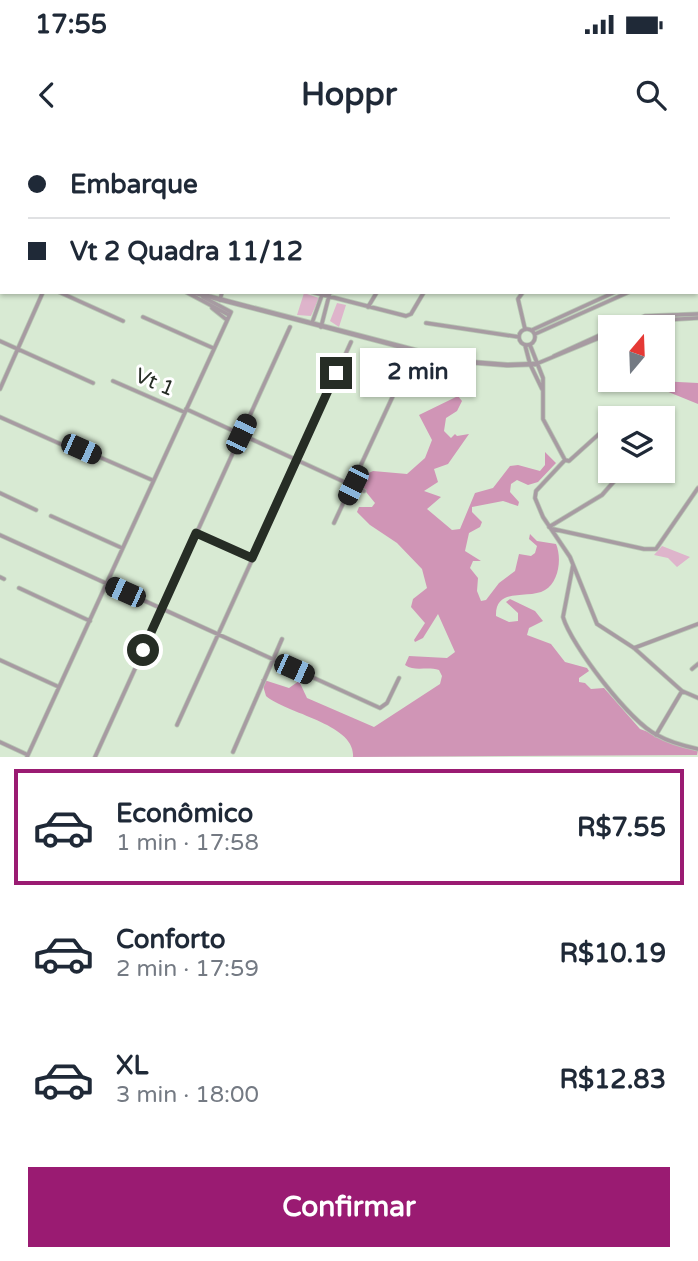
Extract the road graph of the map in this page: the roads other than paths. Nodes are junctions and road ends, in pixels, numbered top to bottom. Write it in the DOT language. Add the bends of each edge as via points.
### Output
graph roads {
  1 [pos="42,294"];
  2 [pos="63,294"];
  3 [pos="190,294"];
  4 [pos="196,294"];
  5 [pos="222,294"];
  6 [pos="323,294"];
  7 [pos="329,294"];
  8 [pos="376,294"];
  9 [pos="423,294"];
  10 [pos="522,294"];
  11 [pos="611,294"];
  12 [pos="625,294"];
  13 [pos="213,295"];
  14 [pos="220,300"];
  15 [pos="202,301"];
  16 [pos="368,307"];
  17 [pos="230,314"];
  18 [pos="315,315"];
  19 [pos="698,316"];
  20 [pos="143,317"];
  21 [pos="323,317"];
  22 [pos="676,317"];
  23 [pos="226,320"];
  24 [pos="123,321"];
  25 [pos="426,323"];
  26 [pos="312,324"];
  27 [pos="290,327"];
  28 [pos="321,327"];
  29 [pos="525,328"];
  30 [pos="532,330"];
  31 [pos="535,334"];
  32 [pos="519,337"];
  33 [pos="598,337"];
  34 [pos="0,341"];
  35 [pos="351,342"];
  36 [pos="528,345"];
  37 [pos="213,348"];
  38 [pos="19,349"];
  39 [pos="411,358"];
  40 [pos="533,364"];
  41 [pos="113,381"];
  42 [pos="93,383"];
  43 [pos="0,388"];
  44 [pos="543,389"];
  45 [pos="185,411"];
  46 [pos="0,417"];
  47 [pos="241,434"];
  48 [pos="598,435"];
  49 [pos="65,446"];
  50 [pos="81,449"];
  51 [pos="297,460"];
  52 [pos="565,460"];
  53 [pos="153,481"];
  54 [pos="613,483"];
  55 [pos="353,485"];
  56 [pos="698,488"];
  57 [pos="364,491"];
  58 [pos="0,494"];
  59 [pos="36,510"];
  60 [pos="51,516"];
  61 [pos="334,523"];
  62 [pos="550,528"];
  63 [pos="196,533"];
  64 [pos="0,536"];
  65 [pos="122,548"];
  66 [pos="252,558"];
  67 [pos="573,564"];
  68 [pos="575,575"];
  69 [pos="569,582"];
  70 [pos="106,583"];
  71 [pos="19,587"];
  72 [pos="162,608"];
  73 [pos="90,621"];
  74 [pos="698,624"];
  75 [pos="217,635"];
  76 [pos="282,639"];
  77 [pos="634,648"];
  78 [pos="0,660"];
  79 [pos="273,660"];
  80 [pos="698,664"];
  81 [pos="692,669"];
  82 [pos="399,678"];
  83 [pos="60,688"];
  84 [pos="682,691"];
  85 [pos="698,698"];
  86 [pos="177,725"];
  87 [pos="656,735"];
  88 [pos="0,742"];
  89 [pos="698,749"];
  90 [pos="233,751"];
  91 [pos="28,756"];
  92 [pos="95,757"];
  1 -- 38 [label="street"];
  2 -- 24 [label="street"];
  3 -- 15 [label="street"];
  4 -- 17 [label="street"];
  5 -- 14 [label="street"];
  6 -- 7 [label="street"];
  6 -- 18 [label="street"];
  7 -- 16 [label="street"];
  7 -- 21 [label="street"];
  8 -- 16 [label="street"];
  9 -- 16 [label="street" via="411,314"];
  10 -- 29 [label="street" via="518,299"];
  11 -- 30 [label="street"];
  12 -- 31 [label="street"];
  13 -- 14 [label="street"];
  14 -- 26 [label="street"];
  15 -- 17 [label="street"];
  15 -- 23 [label="street"];
  17 -- 23 [label="street"];
  18 -- 21 [label="street"];
  18 -- 26 [label="street"];
  19 -- 22 [label="street"];
  20 -- 37 [label="street"];
  21 -- 28 [label="street"];
  23 -- 37 [label="street"];
  25 -- 32 [label="street"];
  26 -- 28 [label="street"];
  27 -- 47 [label="street"];
  28 -- 40 [label="street" via="456,361"];
  29 -- 30 [label="street"];
  29 -- 32 [label="street"];
  30 -- 31 [label="street"];
  31 -- 36 [label="street"];
  32 -- 36 [label="street"];
  33 -- 40 [label="street"];
  34 -- 38 [label="street"];
  35 -- 51 [label="street"];
  36 -- 40 [label="street"];
  37 -- 45 [label="street"];
  38 -- 42 [label="street"];
  38 -- 43 [label="street"];
  39 -- 55 [label="street"];
  40 -- 44 [label="street"];
  40 -- 44 [label="street" via="542,376"];
  41 -- 45 [label="street, Vt 1"];
  44 -- 52 [label="street" via="543,419"];
  45 -- 47 [label="street, Vt 1"];
  45 -- 53 [label="street"];
  46 -- 49 [label="street"];
  47 -- 51 [label="street, Vt 1"];
  47 -- 63 [label="street"];
  48 -- 52 [label="street"];
  50 -- 53 [label="street"];
  51 -- 55 [label="street, Vt 1"];
  51 -- 66 [label="street"];
  52 -- 62 [label="street" via="535,494"];
  53 -- 65 [label="street"];
  54 -- 62 [label="street" via="602,495"];
  55 -- 57 [label="street, Vt 1"];
  55 -- 61 [label="street"];
  56 -- 62 [label="street" via="656,549"];
  58 -- 59 [label="street"];
  60 -- 65 [label="street"];
  62 -- 67 [label="street"];
  63 -- 66 [label="street"];
  63 -- 72 [label="street"];
  64 -- 70 [label="street"];
  65 -- 70 [label="street"];
  66 -- 75 [label="street"];
  67 -- 68 [label="street"];
  67 -- 69 [label="street"];
  68 -- 69 [label="street"];
  68 -- 77 [label="street" via="597,624"];
  69 -- 87 [label="street" via="562,613 567,627 611,691"];
  70 -- 72 [label="street"];
  70 -- 73 [label="street"];
  71 -- 73 [label="street"];
  72 -- 75 [label="street"];
  72 -- 92 [label="street"];
  73 -- 83 [label="street"];
  74 -- 77 [label="street"];
  75 -- 79 [label="street"];
  75 -- 86 [label="street"];
  76 -- 79 [label="street"];
  77 -- 84 [label="street"];
  78 -- 83 [label="street"];
  79 -- 82 [label="street" via="380,708"];
  79 -- 90 [label="street"];
  80 -- 81 [label="street"];
  83 -- 91 [label="street"];
  84 -- 85 [label="street"];
  84 -- 87 [label="street"];
  87 -- 89 [label="street"];
  88 -- 91 [label="street"];
}
